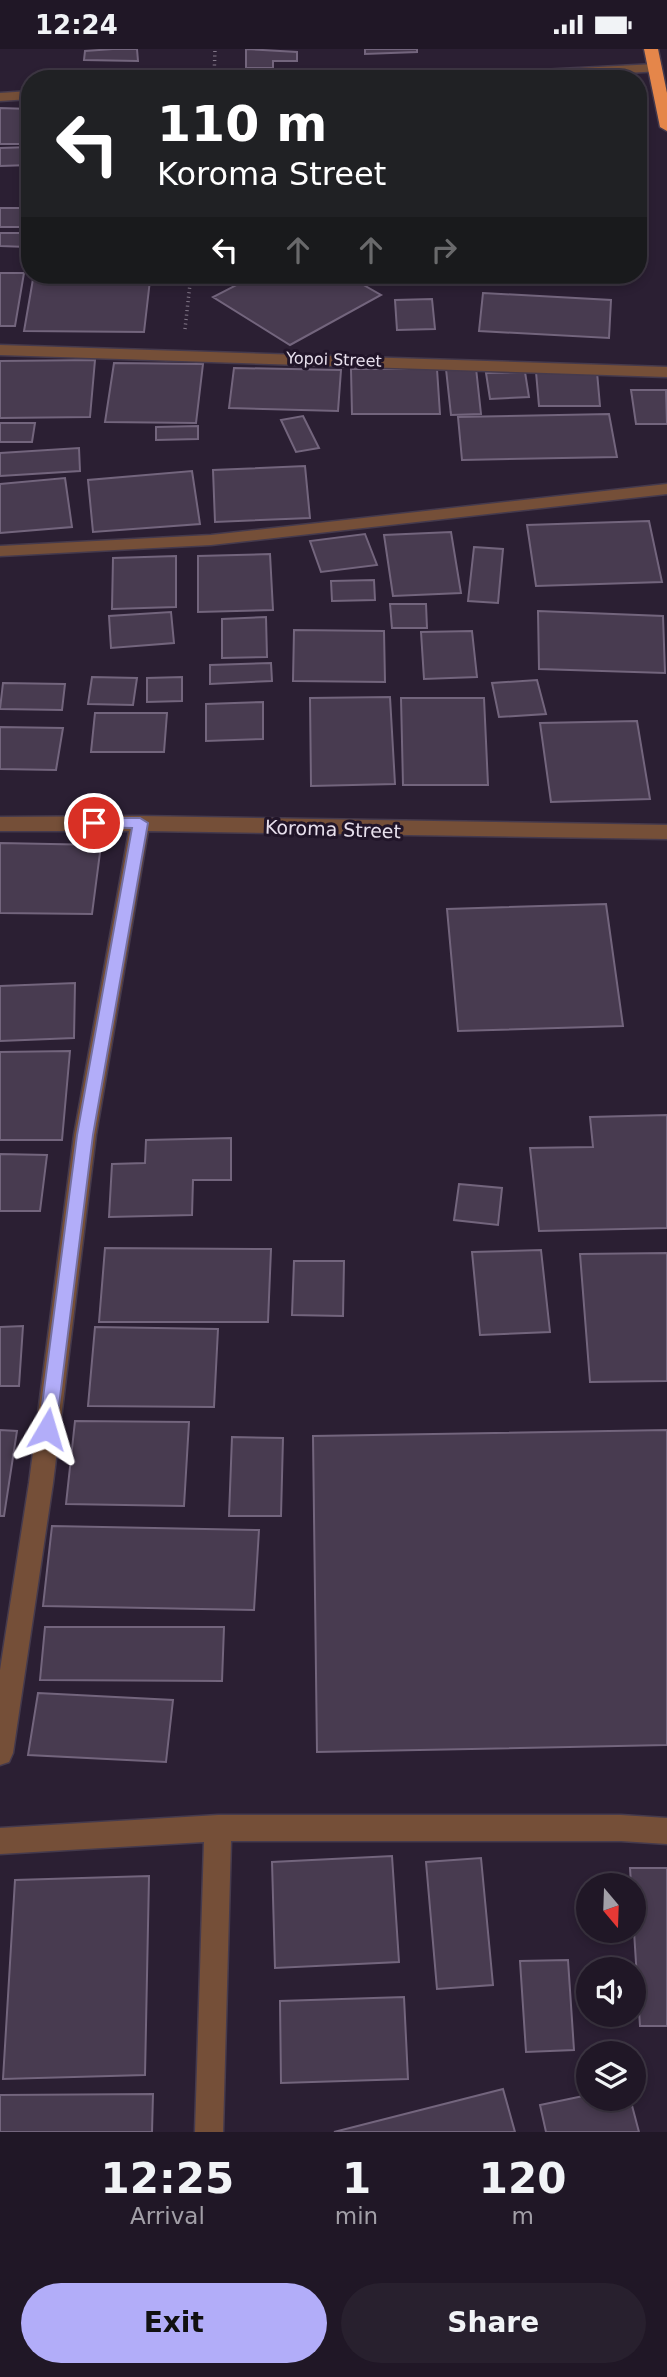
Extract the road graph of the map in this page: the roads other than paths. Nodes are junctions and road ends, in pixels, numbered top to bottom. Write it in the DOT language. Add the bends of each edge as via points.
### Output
graph roads {
  1 [pos="651,49"];
  2 [pos="655,68"];
  3 [pos="617,70"];
  4 [pos="21,96"];
  5 [pos="0,97"];
  6 [pos="667,127"];
  7 [pos="0,350"];
  8 [pos="667,372"];
  9 [pos="667,489"];
  10 [pos="0,551"];
  11 [pos="140,823"];
  12 [pos="0,824"];
  13 [pos="667,832"];
  14 [pos="0,1753"];
  15 [pos="218,1828"];
  16 [pos="667,1831"];
  17 [pos="0,1841"];
  18 [pos="209,2132"];
  1 -- 2 [label="highway"];
  2 -- 3 [label="street"];
  2 -- 6 [label="highway"];
  4 -- 5 [label="street"];
  7 -- 8 [label="street, Yopoi Street"];
  9 -- 10 [label="street" via="211,540"];
  11 -- 12 [label="street, Koroma Street"];
  11 -- 13 [label="street, Koroma Street" via="460,832"];
  11 -- 14 [label="street" via="85,1135 41,1483"];
  15 -- 16 [label="street"];
  15 -- 17 [label="street"];
  15 -- 18 [label="street"];
}
